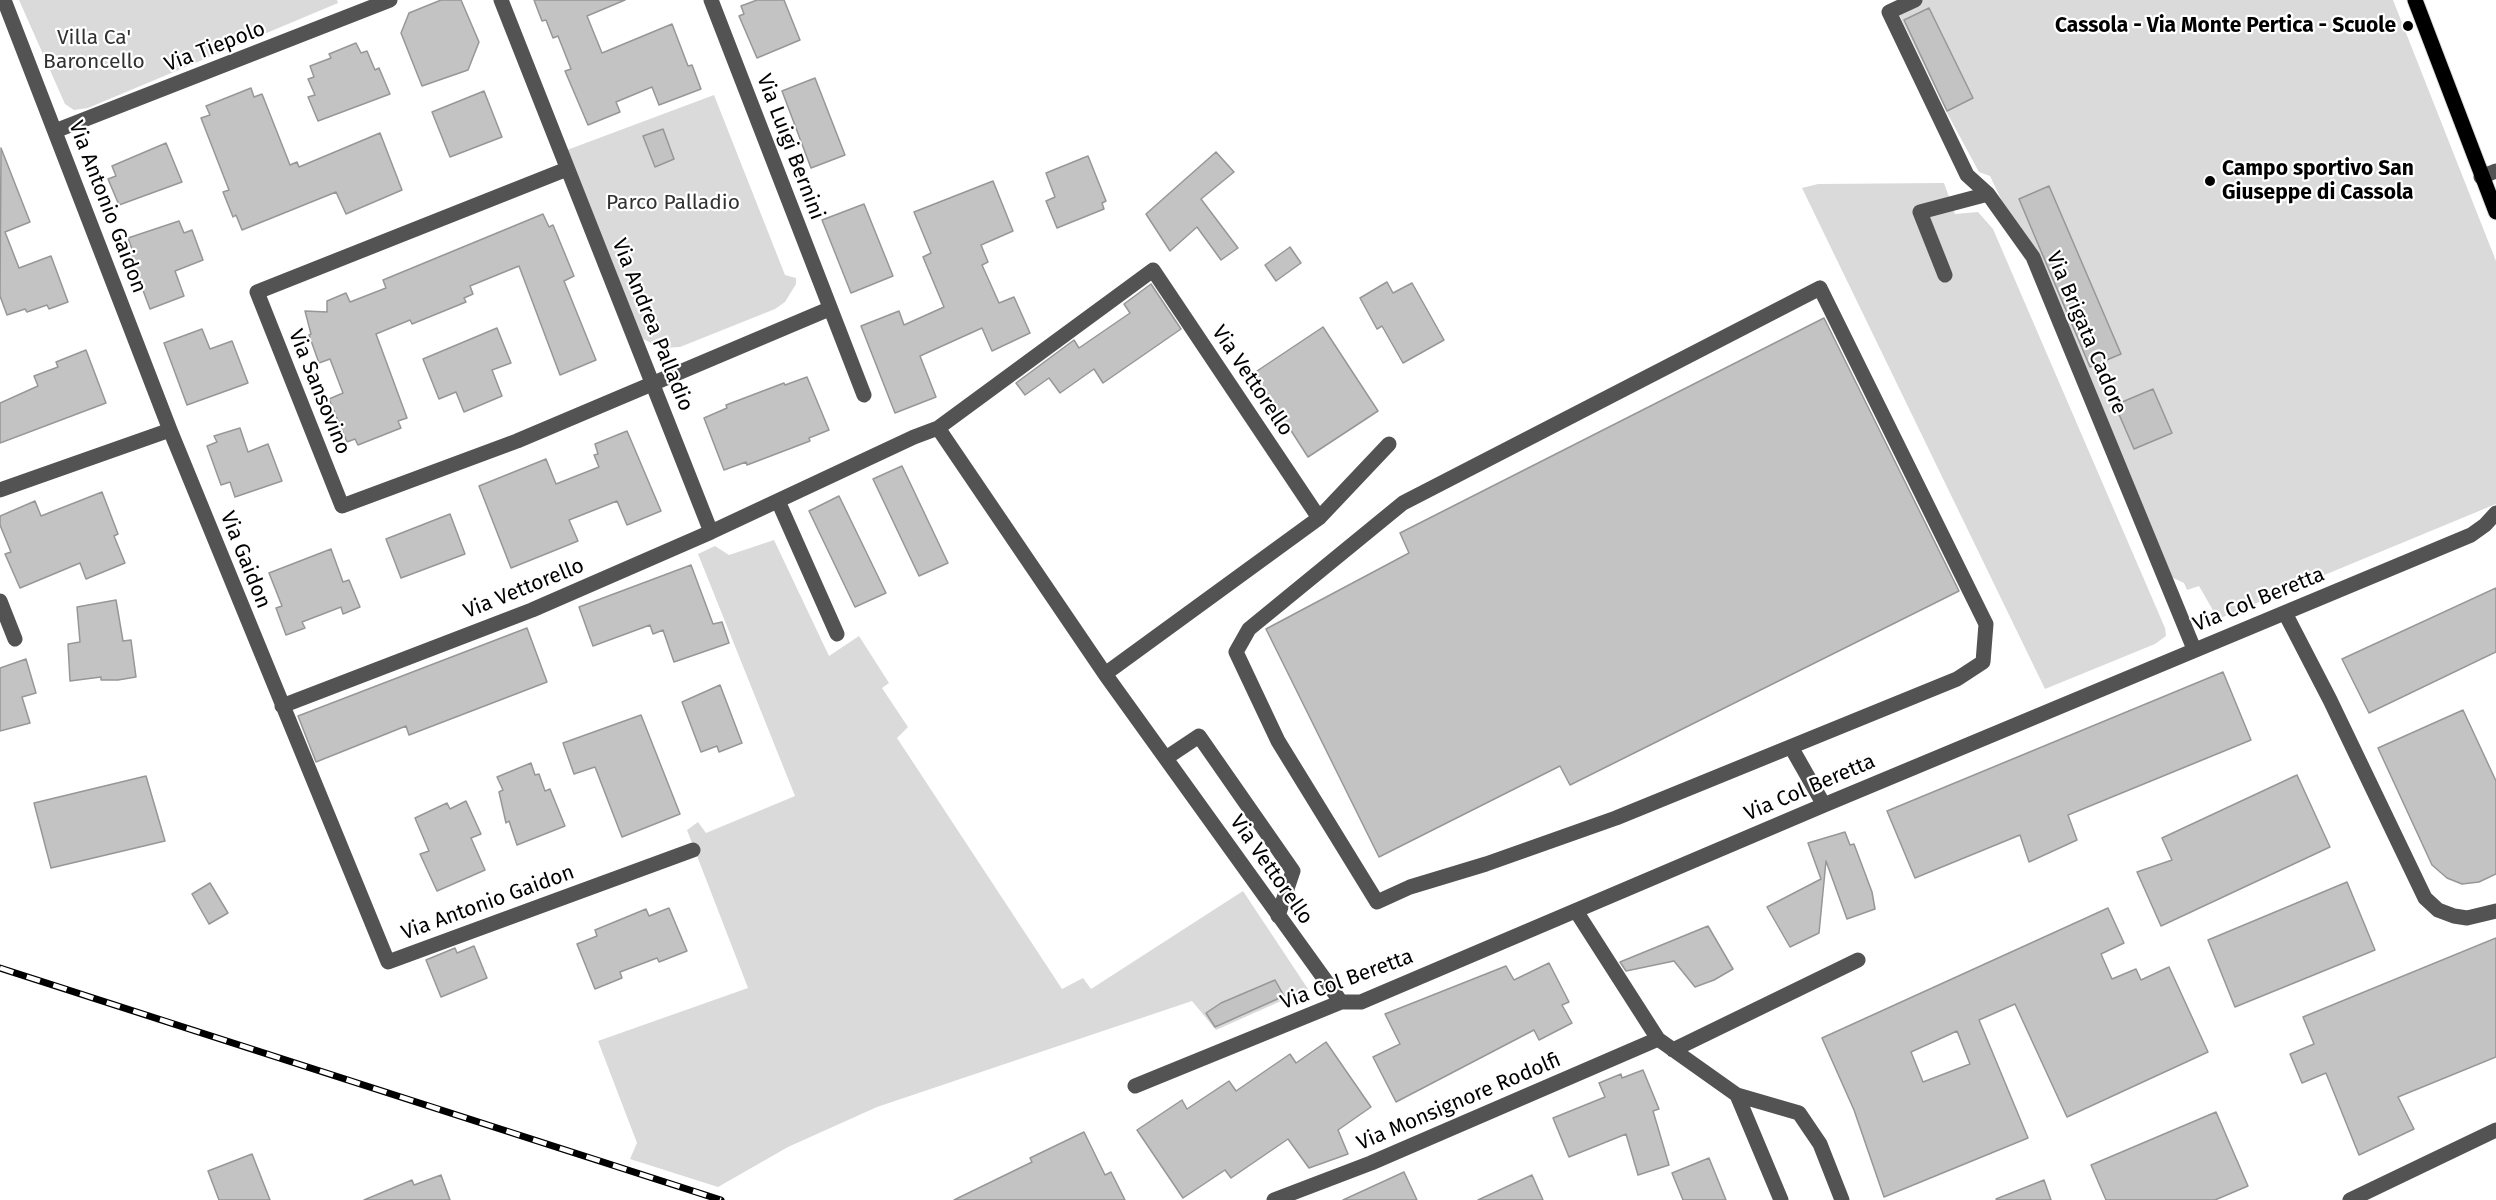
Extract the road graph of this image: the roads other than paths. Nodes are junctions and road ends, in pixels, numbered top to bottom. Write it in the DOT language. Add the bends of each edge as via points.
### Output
graph roads {
  1 [pos="4,0"];
  2 [pos="390,0"];
  3 [pos="501,0"];
  4 [pos="711,0"];
  5 [pos="1915,0"];
  6 [pos="2415,0"];
  7 [pos="55,131"];
  8 [pos="567,169"];
  9 [pos="2496,171"];
  10 [pos="2481,177"];
  11 [pos="1988,195"];
  12 [pos="2496,212"];
  13 [pos="1945,275"];
  14 [pos="830,309"];
  15 [pos="653,383"];
  16 [pos="864,396"];
  17 [pos="938,428"];
  18 [pos="170,430"];
  19 [pos="1389,444"];
  20 [pos="0,490"];
  21 [pos="778,501"];
  22 [pos="2496,513"];
  23 [pos="1318,519"];
  24 [pos="2496,531"];
  25 [pos="711,532"];
  26 [pos="2471,535"];
  27 [pos="0,601"];
  28 [pos="2285,613"];
  29 [pos="837,634"];
  30 [pos="15,639"];
  31 [pos="2194,649"];
  32 [pos="1105,674"];
  33 [pos="282,706"];
  34 [pos="1791,747"];
  35 [pos="1166,758"];
  36 [pos="1824,805"];
  37 [pos="693,850"];
  38 [pos="1576,911"];
  39 [pos="2496,911"];
  40 [pos="1278,916"];
  41 [pos="1858,960"];
  42 [pos="1341,1002"];
  43 [pos="1658,1039"];
  44 [pos="1672,1050"];
  45 [pos="1135,1086"];
  46 [pos="1737,1095"];
  47 [pos="2496,1130"];
  48 [pos="1274,1200"];
  49 [pos="1781,1200"];
  50 [pos="1842,1200"];
  51 [pos="2350,1200"];
  1 -- 7 [label="street, Via Antonio Gaidon"];
  2 -- 7 [label="street, Via Tiepolo"];
  3 -- 8 [label="street, Via Andrea Palladio"];
  4 -- 14 [label="street, Via Luigi Bernini"];
  5 -- 11 [label="street, Via Brigata Cadore" via="1889,12 1966,175"];
  6 -- 10 [label="main road"];
  7 -- 18 [label="street, Via Antonio Gaidon"];
  8 -- 15 [label="street, Via Andrea Palladio"];
  8 -- 15 [label="street, Via Sansovino" via="257,292 342,506 517,441"];
  9 -- 10 [label="street"];
  10 -- 12 [label="main road"];
  11 -- 13 [label="street" via="1920,212"];
  11 -- 31 [label="street, Via Brigata Cadore" via="2033,256"];
  14 -- 15 [label="street"];
  14 -- 16 [label="street, Via Luigi Bernini"];
  15 -- 25 [label="street, Via Andrea Palladio"];
  17 -- 21 [label="street, Via Vettorello"];
  17 -- 23 [label="street, Via Vettorello" via="1153,270"];
  17 -- 32 [label="street, Via Vettorello"];
  18 -- 20 [label="street"];
  18 -- 33 [label="street, Via Gaidon"];
  19 -- 23 [label="street"];
  21 -- 25 [label="street, Via Vettorello"];
  21 -- 29 [label="street"];
  22 -- 26 [label="street, Via Col Beretta"];
  23 -- 32 [label="street"];
  24 -- 26 [label="street"];
  25 -- 33 [label="street, Via Vettorello" via="532,610"];
  26 -- 28 [label="street, Via Col Beretta"];
  27 -- 30 [label="street"];
  28 -- 31 [label="street, Via Col Beretta"];
  28 -- 39 [label="street" via="2426,898 2438,910 2454,916 2467,918"];
  31 -- 36 [label="street, Via Col Beretta"];
  32 -- 35 [label="street, Via Vettorello"];
  33 -- 37 [label="street, Via Antonio Gaidon" via="388,962"];
  34 -- 34 [label="street" via="1957,679 1983,662 1986,624 1820,288 1403,503 1249,629 1236,652 1278,741 1377,902 1410,886 1616,818"];
  34 -- 36 [label="street"];
  35 -- 40 [label="street, Via Vettorello"];
  35 -- 40 [label="street" via="1199,735 1293,871"];
  36 -- 38 [label="street, Via Col Beretta"];
  38 -- 42 [label="street, Via Col Beretta" via="1361,1002"];
  38 -- 43 [label="street"];
  40 -- 42 [label="street, Via Vettorello"];
  41 -- 44 [label="street"];
  42 -- 45 [label="street, Via Col Beretta"];
  43 -- 44 [label="street"];
  43 -- 48 [label="street, Via Monsignore Rodolfi" via="1371,1163"];
  44 -- 46 [label="street"];
  46 -- 49 [label="street"];
  46 -- 50 [label="street" via="1799,1113 1820,1144"];
  47 -- 51 [label="street"];
}
